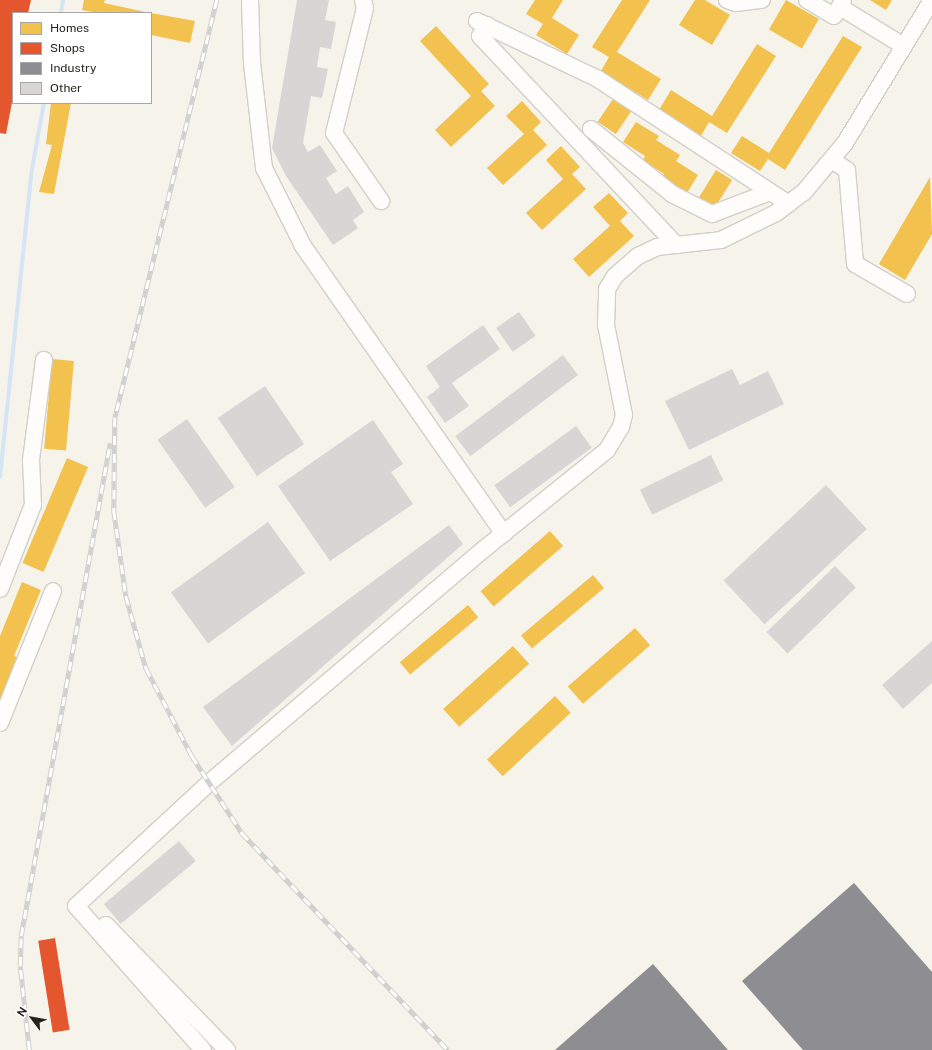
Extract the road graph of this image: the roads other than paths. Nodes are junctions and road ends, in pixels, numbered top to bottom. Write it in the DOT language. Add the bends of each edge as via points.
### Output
graph roads {
  1 [pos="250,0"];
  2 [pos="363,0"];
  3 [pos="727,0"];
  4 [pos="762,0"];
  5 [pos="807,0"];
  6 [pos="932,0"];
  7 [pos="842,4"];
  8 [pos="904,46"];
  9 [pos="590,129"];
  10 [pos="832,160"];
  11 [pos="770,192"];
  12 [pos="381,201"];
  13 [pos="789,204"];
  14 [pos="676,245"];
  15 [pos="907,294"];
  16 [pos="44,360"];
  17 [pos="504,534"];
  18 [pos="0,589"];
  19 [pos="53,591"];
  20 [pos="0,723"];
  21 [pos="81,900"];
  22 [pos="203,1050"];
  23 [pos="227,1050"];
  1 -- 17 [label="street" via="252,63 264,168 303,246"];
  2 -- 12 [label="street" via="365,8 334,133"];
  3 -- 4 [label="street" via="736,3"];
  5 -- 7 [label="street" via="834,16"];
  6 -- 8 [label="street"];
  7 -- 8 [label="street"];
  8 -- 10 [label="street"];
  9 -- 11 [label="street" via="672,194 712,214"];
  10 -- 13 [label="street"];
  10 -- 15 [label="street" via="847,170 855,264"];
  11 -- 13 [label="street"];
  11 -- 14 [label="street" via="598,79 482,23 480,36"];
  13 -- 14 [label="street" via="721,240"];
  14 -- 17 [label="street" via="638,256 615,276 607,289 606,325 624,415 616,437 594,464"];
  16 -- 18 [label="street" via="31,460 33,505"];
  17 -- 21 [label="street" via="210,783"];
  19 -- 20 [label="street"];
  21 -- 22 [label="street" via="76,906"];
  21 -- 23 [label="street"];
}
